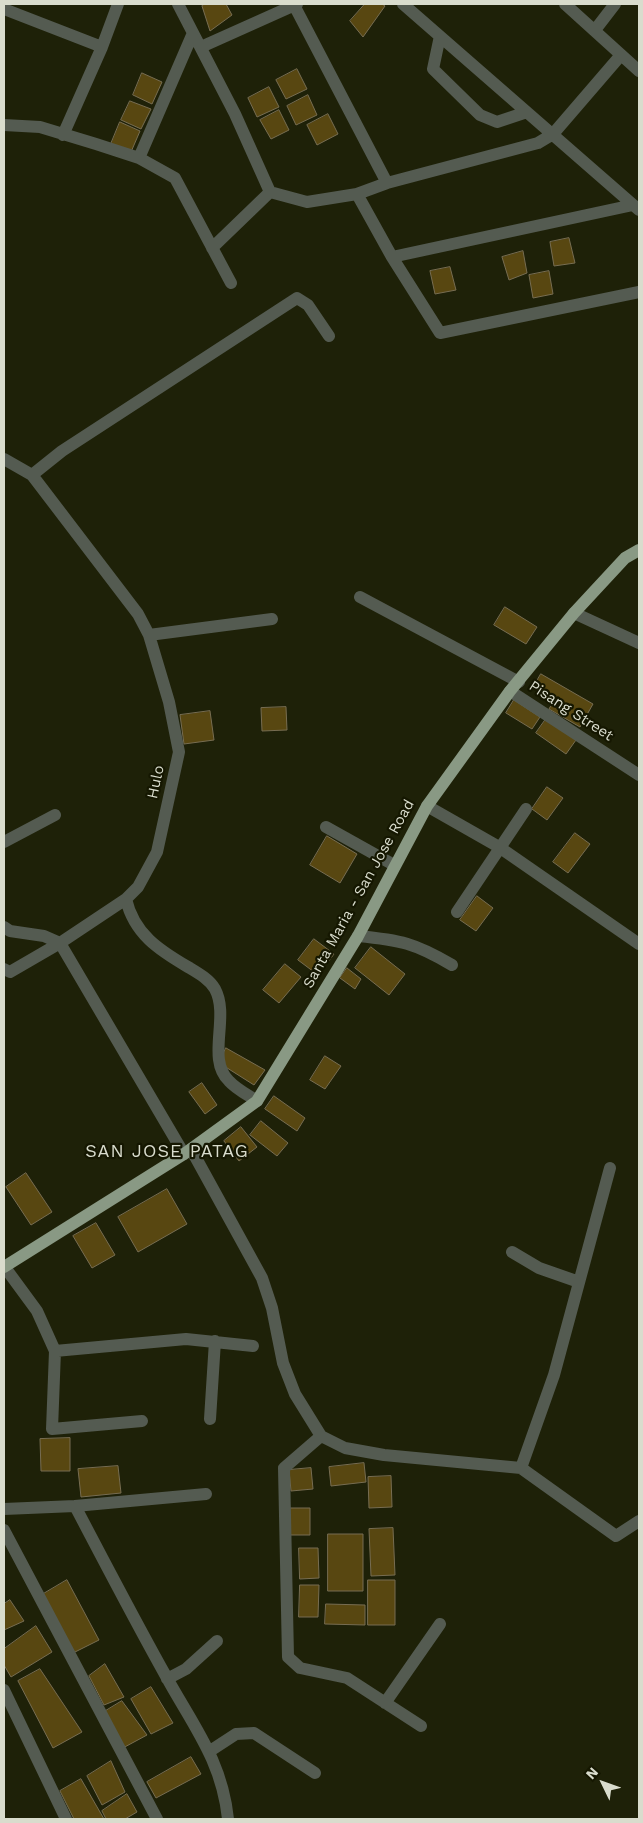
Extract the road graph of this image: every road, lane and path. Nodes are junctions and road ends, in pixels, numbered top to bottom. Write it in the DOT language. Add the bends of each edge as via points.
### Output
graph roads {
  1 [pos="118,4"];
  2 [pos="178,4"];
  3 [pos="403,4"];
  4 [pos="565,4"];
  5 [pos="615,4"];
  6 [pos="296,5"];
  7 [pos="4,9"];
  8 [pos="595,30"];
  9 [pos="193,33"];
  10 [pos="440,36"];
  11 [pos="201,47"];
  12 [pos="102,48"];
  13 [pos="621,54"];
  14 [pos="639,71"];
  15 [pos="527,112"];
  16 [pos="4,125"];
  17 [pos="553,134"];
  18 [pos="63,135"];
  19 [pos="139,158"];
  20 [pos="387,183"];
  21 [pos="270,192"];
  22 [pos="356,194"];
  23 [pos="636,208"];
  24 [pos="212,248"];
  25 [pos="392,257"];
  26 [pos="231,283"];
  27 [pos="639,292"];
  28 [pos="329,336"];
  29 [pos="4,459"];
  30 [pos="32,475"];
  31 [pos="639,550"];
  32 [pos="360,597"];
  33 [pos="574,612"];
  34 [pos="272,619"];
  35 [pos="149,635"];
  36 [pos="639,643"];
  37 [pos="514,686"];
  38 [pos="639,775"];
  39 [pos="427,806"];
  40 [pos="526,808"];
  41 [pos="56,815"];
  42 [pos="326,827"];
  43 [pos="4,842"];
  44 [pos="499,846"];
  45 [pos="394,865"];
  46 [pos="126,899"];
  47 [pos="457,912"];
  48 [pos="4,926"];
  49 [pos="358,936"];
  50 [pos="60,943"];
  51 [pos="639,944"];
  52 [pos="452,965"];
  53 [pos="4,969"];
  54 [pos="257,1101"];
  55 [pos="187,1151"];
  56 [pos="610,1168"];
  57 [pos="512,1252"];
  58 [pos="4,1267"];
  59 [pos="579,1282"];
  60 [pos="215,1341"];
  61 [pos="253,1346"];
  62 [pos="55,1351"];
  63 [pos="210,1419"];
  64 [pos="142,1421"];
  65 [pos="321,1436"];
  66 [pos="521,1468"];
  67 [pos="206,1494"];
  68 [pos="75,1506"];
  69 [pos="4,1509"];
  70 [pos="639,1521"];
  71 [pos="4,1530"];
  72 [pos="440,1624"];
  73 [pos="217,1641"];
  74 [pos="167,1679"];
  75 [pos="4,1690"];
  76 [pos="385,1702"];
  77 [pos="421,1726"];
  78 [pos="210,1751"];
  79 [pos="315,1773"];
  80 [pos="66,1819"];
  81 [pos="157,1819"];
  82 [pos="228,1819"];
  1 -- 12 [label="street"];
  2 -- 9 [label="street"];
  3 -- 10 [label="street"];
  4 -- 8 [label="street"];
  5 -- 8 [label="street"];
  6 -- 11 [label="street"];
  6 -- 20 [label="street"];
  7 -- 12 [label="street"];
  8 -- 13 [label="street"];
  9 -- 11 [label="street"];
  9 -- 19 [label="street"];
  10 -- 15 [label="street"];
  10 -- 15 [label="street" via="433,69 480,115 497,122"];
  11 -- 21 [label="street"];
  12 -- 18 [label="street"];
  13 -- 14 [label="street"];
  13 -- 17 [label="street"];
  15 -- 17 [label="street"];
  16 -- 18 [label="street" via="40,127"];
  17 -- 20 [label="street" via="538,143"];
  17 -- 23 [label="street"];
  18 -- 19 [label="street"];
  19 -- 24 [label="street" via="175,178"];
  20 -- 22 [label="street"];
  21 -- 22 [label="street" via="307,202"];
  21 -- 24 [label="street"];
  22 -- 25 [label="street"];
  23 -- 25 [label="street"];
  24 -- 26 [label="street"];
  25 -- 27 [label="street" via="440,333"];
  28 -- 30 [label="street" via="308,305 297,298 78,440"];
  29 -- 30 [label="street, Hulo"];
  30 -- 35 [label="street, Hulo" via="138,614"];
  31 -- 33 [label="main road, Santa Maria - San Jose Road" via="626,558"];
  32 -- 37 [label="street, Pisang Street"];
  33 -- 36 [label="street"];
  33 -- 37 [label="main road, Santa Maria - San Jose Road"];
  34 -- 35 [label="street"];
  35 -- 46 [label="street, Hulo" via="169,702 179,752 157,852 138,888"];
  37 -- 38 [label="street, Pisang Street"];
  37 -- 39 [label="main road, Santa Maria - San Jose Road"];
  39 -- 44 [label="street"];
  39 -- 45 [label="main road, Santa Maria - San Jose Road"];
  40 -- 44 [label="street"];
  41 -- 43 [label="street"];
  42 -- 45 [label="street"];
  44 -- 47 [label="street"];
  44 -- 51 [label="street"];
  45 -- 49 [label="main road, Santa Maria - San Jose Road"];
  46 -- 50 [label="street, Hulo"];
  46 -- 54 [label="street" via="129,913 144,936 162,952 209,981 216,990 222,1013 218,1060 222,1071 228,1081"];
  48 -- 50 [label="street" via="10,931 44,936"];
  49 -- 52 [label="street" via="400,940 424,948"];
  49 -- 54 [label="main road, Santa Maria - San Jose Road"];
  50 -- 53 [label="street, Hulo" via="10,972"];
  50 -- 55 [label="street"];
  54 -- 55 [label="main road, Santa Maria - San Jose Road"];
  55 -- 58 [label="main road, Santa Maria - San Jose Road"];
  55 -- 65 [label="street" via="262,1278 272,1308 283,1363 295,1394"];
  56 -- 59 [label="street"];
  57 -- 59 [label="street" via="539,1268"];
  58 -- 62 [label="street" via="37,1311"];
  59 -- 66 [label="street" via="554,1375"];
  60 -- 61 [label="street"];
  60 -- 62 [label="street" via="186,1339"];
  60 -- 63 [label="street"];
  62 -- 64 [label="street" via="52,1429"];
  65 -- 66 [label="street" via="345,1448 384,1455"];
  65 -- 76 [label="street" via="284,1468 288,1657 300,1668 347,1678"];
  66 -- 70 [label="street" via="616,1536"];
  67 -- 68 [label="street"];
  68 -- 69 [label="street"];
  68 -- 74 [label="street"];
  71 -- 81 [label="street"];
  72 -- 76 [label="street"];
  73 -- 74 [label="street" via="186,1669"];
  74 -- 78 [label="street"];
  75 -- 80 [label="street"];
  76 -- 77 [label="street"];
  78 -- 79 [label="street" via="236,1734 254,1733"];
  78 -- 82 [label="street" via="225,1793"];
}
